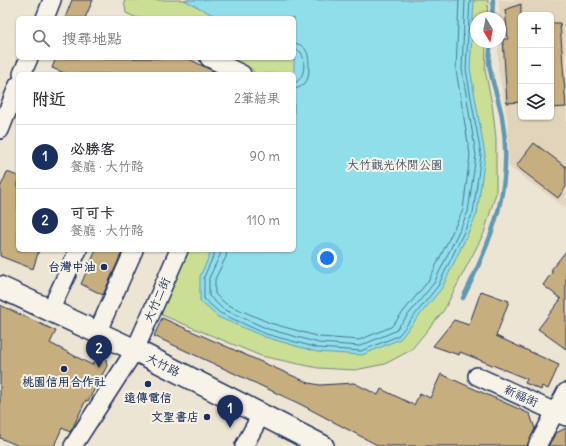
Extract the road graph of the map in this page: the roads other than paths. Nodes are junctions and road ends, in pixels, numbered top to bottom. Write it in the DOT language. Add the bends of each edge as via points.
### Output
graph roads {
  1 [pos="52,0"];
  2 [pos="46,16"];
  3 [pos="28,60"];
  4 [pos="213,60"];
  5 [pos="23,72"];
  6 [pos="238,72"];
  7 [pos="16,90"];
  8 [pos="0,130"];
  9 [pos="77,252"];
  10 [pos="133,252"];
  11 [pos="177,252"];
  12 [pos="0,287"];
  13 [pos="50,311"];
  14 [pos="97,332"];
  15 [pos="135,350"];
  16 [pos="477,376"];
  17 [pos="566,392"];
  18 [pos="561,414"];
  19 [pos="261,415"];
  20 [pos="73,446"];
  21 [pos="244,446"];
  22 [pos="323,446"];
  23 [pos="537,446"];
  1 -- 2 [label="street"];
  3 -- 5 [label="street"];
  4 -- 6 [label="street"];
  7 -- 8 [label="street"];
  9 -- 13 [label="street"];
  10 -- 14 [label="street"];
  11 -- 15 [label="street, 大竹二街"];
  12 -- 13 [label="main road, 大竹路"];
  13 -- 14 [label="main road, 大竹路"];
  14 -- 15 [label="main road, 大竹路"];
  15 -- 19 [label="main road, 大竹路"];
  15 -- 20 [label="street, 大竹二街"];
  16 -- 18 [label="street, 新福街"];
  17 -- 18 [label="street"];
  18 -- 23 [label="street"];
  19 -- 21 [label="street"];
  19 -- 22 [label="main road, 大竹路"];
}
